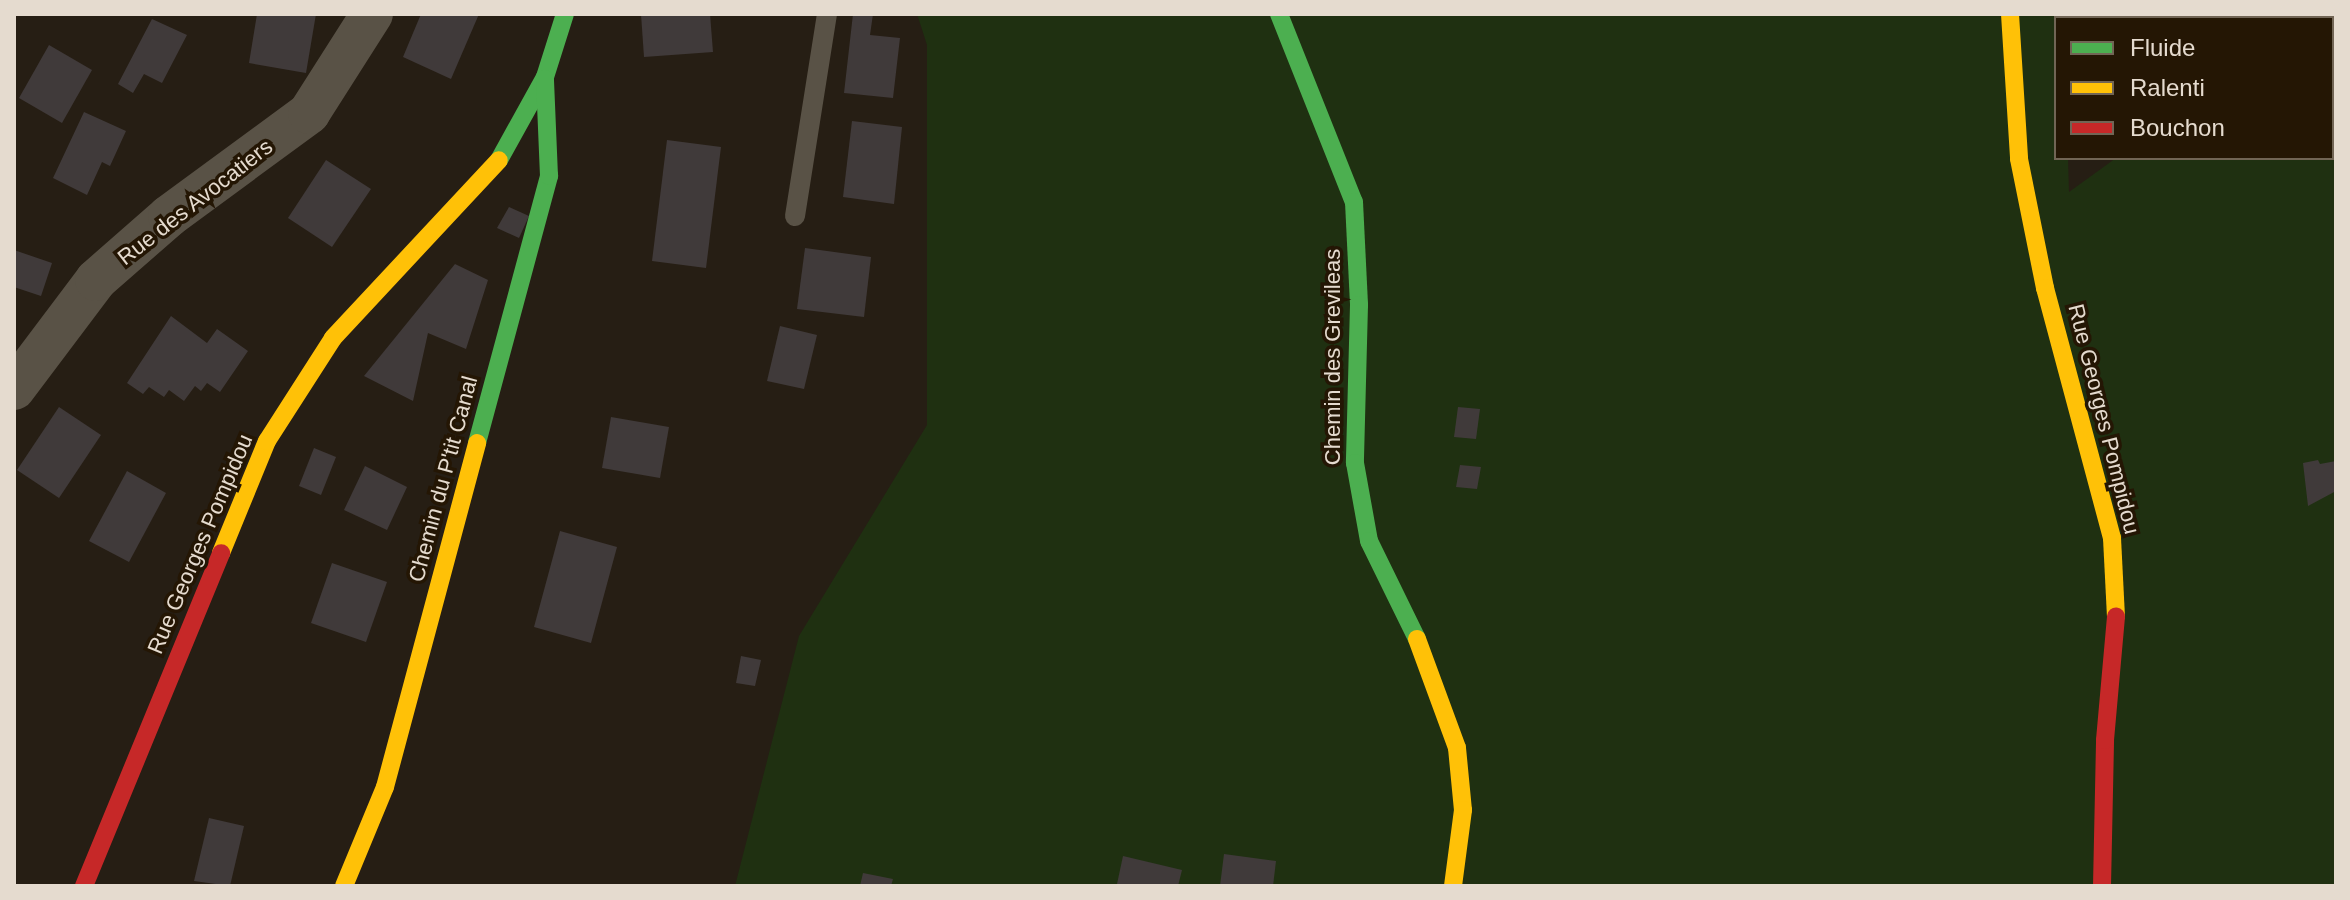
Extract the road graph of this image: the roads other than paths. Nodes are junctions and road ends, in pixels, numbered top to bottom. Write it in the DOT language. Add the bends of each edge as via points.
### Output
graph roads {
  1 [pos="372,14"];
  2 [pos="565,14"];
  3 [pos="827,14"];
  4 [pos="1279,14"];
  5 [pos="2010,14"];
  6 [pos="545,77"];
  7 [pos="795,216"];
  8 [pos="14,389"];
  9 [pos="84,886"];
  10 [pos="344,886"];
  11 [pos="1453,886"];
  12 [pos="2102,886"];
  1 -- 8 [label="street, Rue des Avocatiers" via="309,113 169,216 96,280"];
  2 -- 6 [label="main road, Rue Georges Pompidou"];
  3 -- 7 [label="lane"];
  4 -- 11 [label="main road, Chemin des Grevileas" via="1354,202 1359,305 1355,463 1369,541 1413,628 1457,748 1463,810"];
  5 -- 12 [label="main road, Rue Georges Pompidou" via="2019,159 2045,288 2112,538 2116,623 2105,740"];
  6 -- 9 [label="main road, Rue Georges Pompidou" via="507,151 333,338 267,441"];
  6 -- 10 [label="main road, Chemin du P'tit Canal" via="549,176 385,787"];
}
